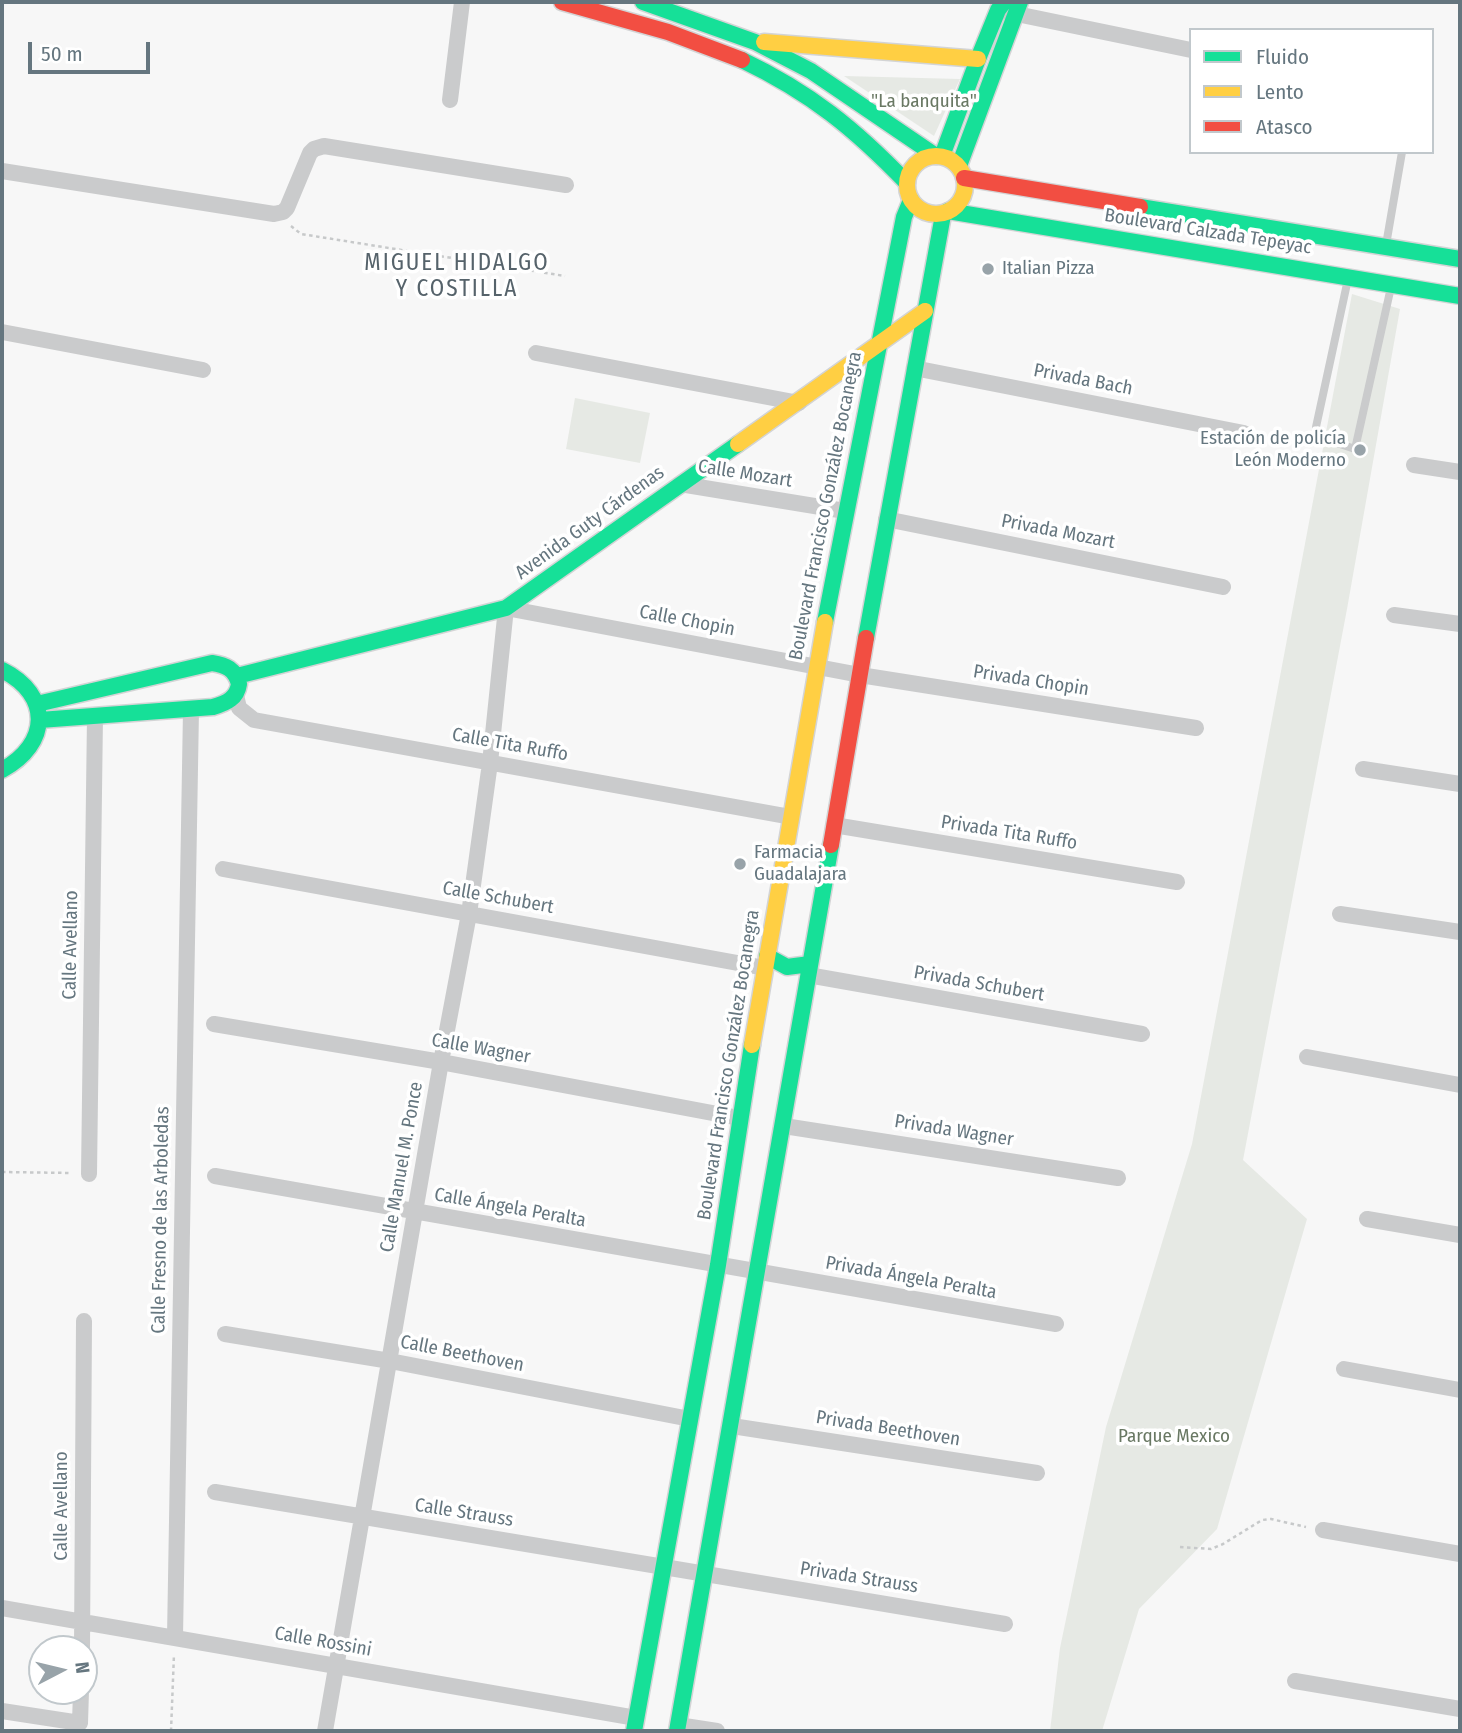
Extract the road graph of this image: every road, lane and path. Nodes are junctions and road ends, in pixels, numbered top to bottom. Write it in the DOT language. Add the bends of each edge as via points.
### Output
graph roads {
  1 [pos="462,2"];
  2 [pos="562,2"];
  3 [pos="643,2"];
  4 [pos="1001,6"];
  5 [pos="1018,8"];
  6 [pos="755,42"];
  7 [pos="1189,50"];
  8 [pos="978,58"];
  9 [pos="450,100"];
  10 [pos="1402,154"];
  11 [pos="939,156"];
  12 [pos="2,171"];
  13 [pos="961,172"];
  14 [pos="907,183"];
  15 [pos="566,185"];
  16 [pos="911,200"];
  17 [pos="945,213"];
  18 [pos="274,214"];
  19 [pos="1386,248"];
  20 [pos="1305,252"];
  21 [pos="1460,260"];
  22 [pos="1429,273"];
  23 [pos="565,276"];
  24 [pos="1348,277"];
  25 [pos="1391,285"];
  26 [pos="1460,296"];
  27 [pos="925,311"];
  28 [pos="2,332"];
  29 [pos="877,346"];
  30 [pos="536,353"];
  31 [pos="914,368"];
  32 [pos="203,370"];
  33 [pos="799,403"];
  34 [pos="1244,433"];
  35 [pos="1415,465"];
  36 [pos="1460,472"];
  37 [pos="680,484"];
  38 [pos="845,511"];
  39 [pos="886,519"];
  40 [pos="1223,587"];
  41 [pos="506,608"];
  42 [pos="1394,615"];
  43 [pos="1460,624"];
  44 [pos="817,667"];
  45 [pos="2,670"];
  46 [pos="860,675"];
  47 [pos="237,676"];
  48 [pos="236,695"];
  49 [pos="191,709"];
  50 [pos="39,712"];
  51 [pos="95,716"];
  52 [pos="1196,727"];
  53 [pos="490,763"];
  54 [pos="1363,769"];
  55 [pos="2,770"];
  56 [pos="1460,784"];
  57 [pos="791,817"];
  58 [pos="834,825"];
  59 [pos="223,869"];
  60 [pos="1177,882"];
  61 [pos="470,914"];
  62 [pos="1340,914"];
  63 [pos="1460,932"];
  64 [pos="766,962"];
  65 [pos="809,970"];
  66 [pos="214,1024"];
  67 [pos="1142,1034"];
  68 [pos="1307,1057"];
  69 [pos="441,1062"];
  70 [pos="1460,1085"];
  71 [pos="740,1118"];
  72 [pos="784,1126"];
  73 [pos="2,1172"];
  74 [pos="89,1174"];
  75 [pos="215,1176"];
  76 [pos="1118,1178"];
  77 [pos="415,1213"];
  78 [pos="1367,1219"];
  79 [pos="1460,1235"];
  80 [pos="718,1265"];
  81 [pos="758,1272"];
  82 [pos="84,1321"];
  83 [pos="1056,1324"];
  84 [pos="225,1334"];
  85 [pos="390,1362"];
  86 [pos="1344,1370"];
  87 [pos="1460,1390"];
  88 [pos="690,1419"];
  89 [pos="732,1426"];
  90 [pos="1037,1473"];
  91 [pos="215,1492"];
  92 [pos="361,1517"];
  93 [pos="1323,1531"];
  94 [pos="1180,1547"];
  95 [pos="1460,1554"];
  96 [pos="663,1567"];
  97 [pos="706,1574"];
  98 [pos="2,1608"];
  99 [pos="82,1623"];
  100 [pos="1005,1624"];
  101 [pos="82,1635"];
  102 [pos="175,1637"];
  103 [pos="335,1666"];
  104 [pos="1296,1681"];
  105 [pos="81,1705"];
  106 [pos="1460,1709"];
  107 [pos="2,1711"];
  108 [pos="635,1725"];
  109 [pos="80,1727"];
  110 [pos="678,1728"];
  111 [pos="171,1731"];
  112 [pos="325,1731"];
  113 [pos="717,1731"];
  1 -- 9 [label="street"];
  2 -- 14 [label="main road" via="648,24 781,79 869,143"];
  3 -- 6 [label="main road"];
  4 -- 5 [label="street"];
  4 -- 8 [label="main road"];
  5 -- 7 [label="street"];
  5 -- 13 [label="main road"];
  6 -- 8 [label="main road"];
  6 -- 11 [label="main road" via="811,71"];
  8 -- 11 [label="main road"];
  10 -- 19 [label="lane"];
  11 -- 13 [label="main road"];
  11 -- 14 [label="main road" via="916,163"];
  12 -- 18 [label="street"];
  13 -- 17 [label="main road" via="962,198"];
  13 -- 20 [label="main road, Boulevard Calzada Tepeyac"];
  14 -- 16 [label="main road"];
  15 -- 18 [label="street" via="318,147 310,153 286,208"];
  16 -- 17 [label="main road" via="925,212"];
  16 -- 29 [label="main road, Boulevard Francisco González Bocanegra"];
  17 -- 20 [label="main road, Boulevard Calzada Tepeyac"];
  17 -- 27 [label="main road"];
  18 -- 23 [label="path" via="301,234"];
  19 -- 20 [label="main road, Boulevard Calzada Tepeyac"];
  19 -- 22 [label="main road, Boulevard Calzada Tepeyac"];
  20 -- 24 [label="main road, Boulevard Calzada Tepeyac"];
  21 -- 22 [label="main road, Boulevard Calzada Tepeyac"];
  22 -- 25 [label="main road, Boulevard Calzada Tepeyac"];
  22 -- 26 [label="main road, Boulevard Calzada Tepeyac"];
  24 -- 25 [label="main road, Boulevard Calzada Tepeyac"];
  24 -- 25 [label="lane" via="1316,427 1322,438 1355,449"];
  27 -- 29 [label="main road, Avenida Guty Cárdenas"];
  27 -- 31 [label="main road"];
  28 -- 32 [label="street"];
  29 -- 33 [label="main road, Avenida Guty Cárdenas"];
  29 -- 38 [label="main road, Boulevard Francisco González Bocanegra"];
  30 -- 33 [label="street"];
  31 -- 34 [label="street, Privada Bach"];
  31 -- 39 [label="main road"];
  33 -- 37 [label="main road, Avenida Guty Cárdenas"];
  35 -- 36 [label="street"];
  37 -- 38 [label="street, Calle Mozart"];
  37 -- 41 [label="main road, Avenida Guty Cárdenas"];
  38 -- 44 [label="main road, Boulevard Francisco González Bocanegra"];
  39 -- 40 [label="street, Privada Mozart"];
  39 -- 46 [label="main road"];
  41 -- 44 [label="street, Calle Chopin"];
  41 -- 47 [label="main road, Avenida Guty Cárdenas"];
  41 -- 53 [label="street, Calle Manuel M. Ponce"];
  42 -- 43 [label="street"];
  44 -- 46 [label="street, Calle Chopin"];
  44 -- 57 [label="main road, Boulevard Francisco González Bocanegra"];
  45 -- 50 [label="main road" via="28,686"];
  46 -- 52 [label="street, Privada Chopin"];
  46 -- 58 [label="main road"];
  47 -- 48 [label="main road"];
  47 -- 50 [label="main road" via="232,667 212,663"];
  48 -- 49 [label="main road" via="219,705"];
  48 -- 53 [label="street, Calle Tita Ruffo" via="239,708 254,720"];
  49 -- 51 [label="main road"];
  49 -- 102 [label="street, Calle Fresno de las Arboledas"];
  50 -- 51 [label="main road"];
  50 -- 55 [label="main road" via="32,748 23,759"];
  51 -- 74 [label="street, Calle Avellano"];
  53 -- 57 [label="street, Calle Tita Ruffo"];
  53 -- 61 [label="street, Calle Manuel M. Ponce"];
  54 -- 56 [label="street"];
  57 -- 64 [label="main road, Boulevard Francisco González Bocanegra"];
  58 -- 60 [label="street, Privada Tita Ruffo"];
  58 -- 65 [label="main road"];
  59 -- 61 [label="street, Calle Schubert"];
  61 -- 64 [label="street, Calle Schubert"];
  61 -- 69 [label="street, Calle Manuel M. Ponce"];
  62 -- 63 [label="street"];
  64 -- 65 [label="main road"];
  64 -- 71 [label="main road, Boulevard Francisco González Bocanegra"];
  65 -- 67 [label="street, Privada Schubert"];
  65 -- 72 [label="main road"];
  66 -- 69 [label="street, Calle Wagner"];
  68 -- 70 [label="street"];
  69 -- 71 [label="street, Calle Wagner"];
  69 -- 77 [label="street, Calle Manuel M. Ponce"];
  71 -- 80 [label="main road, Boulevard Francisco González Bocanegra"];
  72 -- 76 [label="street, Privada Wagner"];
  72 -- 81 [label="main road"];
  73 -- 74 [label="path"];
  75 -- 77 [label="street, Calle Ángela Peralta"];
  77 -- 80 [label="street, Calle Ángela Peralta"];
  77 -- 85 [label="street, Calle Manuel M. Ponce"];
  78 -- 79 [label="street"];
  80 -- 81 [label="street, Calle Ángela Peralta"];
  80 -- 88 [label="main road, Boulevard Francisco González Bocanegra"];
  81 -- 83 [label="street, Privada Ángela Peralta"];
  81 -- 89 [label="main road"];
  82 -- 99 [label="street, Calle Avellano"];
  84 -- 85 [label="street, Calle Beethoven"];
  85 -- 88 [label="street, Calle Beethoven"];
  85 -- 92 [label="street, Calle Manuel M. Ponce"];
  86 -- 87 [label="street"];
  88 -- 96 [label="main road, Boulevard Francisco González Bocanegra"];
  89 -- 90 [label="street, Privada Beethoven"];
  89 -- 97 [label="main road"];
  91 -- 92 [label="street, Calle Strauss"];
  92 -- 96 [label="street, Calle Strauss"];
  92 -- 103 [label="street, Calle Manuel M. Ponce"];
  93 -- 94 [label="path" via="1262,1520 1211,1549"];
  93 -- 95 [label="street"];
  96 -- 97 [label="street, Calle Strauss"];
  96 -- 108 [label="main road, Boulevard Francisco González Bocanegra"];
  97 -- 100 [label="street, Privada Strauss"];
  97 -- 110 [label="main road"];
  98 -- 99 [label="street, Calle Rossini"];
  99 -- 101 [label="street, Calle Avellano"];
  99 -- 102 [label="street, Calle Rossini"];
  102 -- 103 [label="street, Calle Rossini"];
  102 -- 111 [label="path"];
  103 -- 108 [label="street, Calle Rossini"];
  103 -- 112 [label="street, Calle Manuel M. Ponce"];
  104 -- 106 [label="street"];
  105 -- 109 [label="street"];
  107 -- 109 [label="street"];
  110 -- 113 [label="street"];
}
